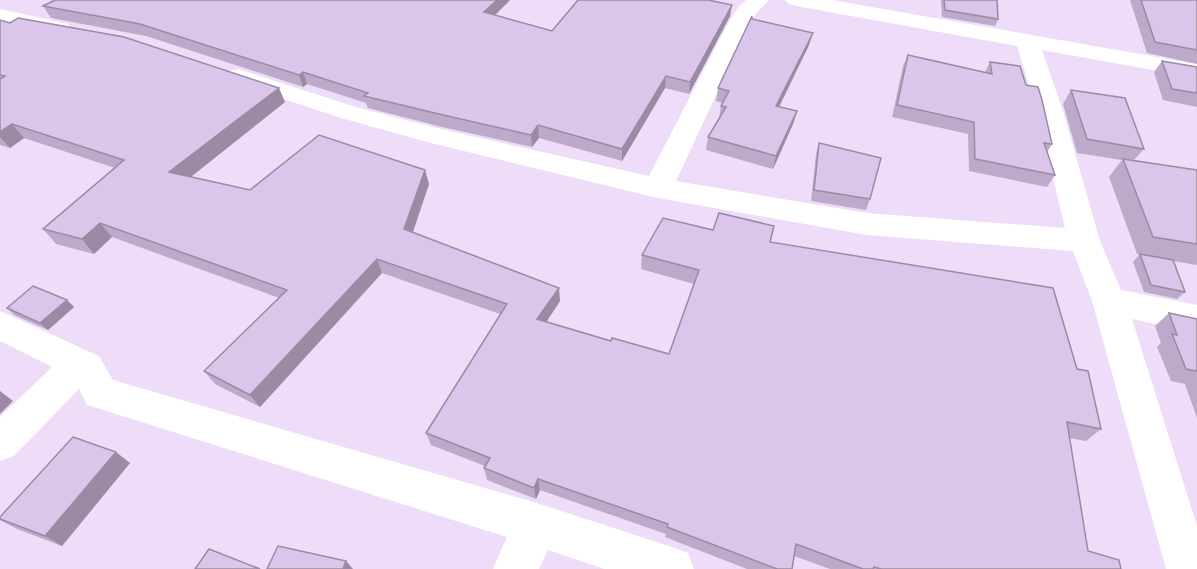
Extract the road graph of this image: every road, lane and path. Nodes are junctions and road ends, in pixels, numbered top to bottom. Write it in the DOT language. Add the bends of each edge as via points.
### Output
graph roads {
  1 [pos="758,0"];
  2 [pos="796,0"];
  3 [pos="12,18"];
  4 [pos="0,34"];
  5 [pos="83,34"];
  6 [pos="1026,41"];
  7 [pos="221,70"];
  8 [pos="1197,71"];
  9 [pos="658,188"];
  10 [pos="1084,241"];
  11 [pos="1109,301"];
  12 [pos="1197,319"];
  13 [pos="0,325"];
  14 [pos="86,367"];
  15 [pos="0,443"];
  16 [pos="537,525"];
  17 [pos="515,569"];
  18 [pos="672,569"];
  19 [pos="1188,569"];
  1 -- 9 [label="street" via="735,31"];
  2 -- 6 [label="street"];
  3 -- 4 [label="street"];
  3 -- 5 [label="street"];
  6 -- 8 [label="street"];
  6 -- 10 [label="street" via="1050,111"];
  7 -- 9 [label="street" via="440,138"];
  9 -- 10 [label="street" via="867,224"];
  10 -- 11 [label="street"];
  11 -- 12 [label="street"];
  11 -- 19 [label="street"];
  13 -- 14 [label="street"];
  14 -- 15 [label="street" via="64,379"];
  14 -- 16 [label="street" via="100,393"];
  16 -- 17 [label="street"];
  16 -- 18 [label="street"];
}
